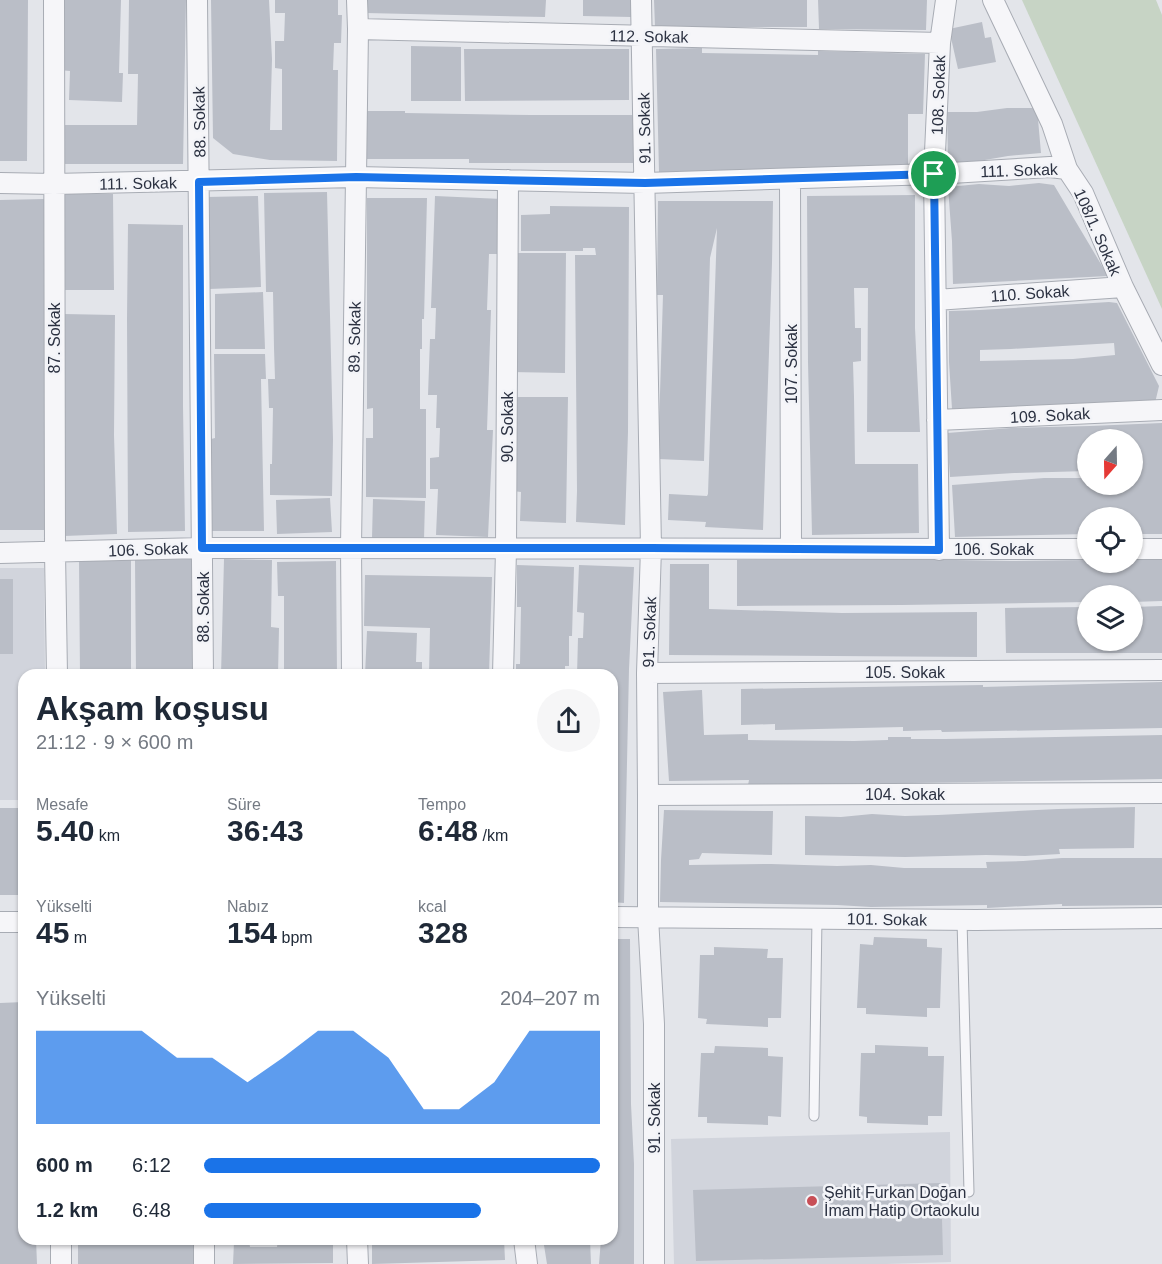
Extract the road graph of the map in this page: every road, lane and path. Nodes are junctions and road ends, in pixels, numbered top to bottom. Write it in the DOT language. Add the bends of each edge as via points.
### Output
graph roads {
  1 [pos="54,0"];
  2 [pos="198,0"];
  3 [pos="357,0"];
  4 [pos="641,0"];
  5 [pos="946,0"];
  6 [pos="993,0"];
  7 [pos="358,29"];
  8 [pos="642,36"];
  9 [pos="940,43"];
  10 [pos="1067,169"];
  11 [pos="934,174"];
  12 [pos="356,177"];
  13 [pos="790,179"];
  14 [pos="508,180"];
  15 [pos="199,182"];
  16 [pos="0,183"];
  17 [pos="645,183"];
  18 [pos="54,184"];
  19 [pos="1123,287"];
  20 [pos="936,300"];
  21 [pos="1162,365"];
  22 [pos="1162,410"];
  23 [pos="937,420"];
  24 [pos="202,548"];
  25 [pos="351,548"];
  26 [pos="651,548"];
  27 [pos="791,548"];
  28 [pos="506,549"];
  29 [pos="1077,549"];
  30 [pos="1143,549"];
  31 [pos="1162,549"];
  32 [pos="939,550"];
  33 [pos="55,552"];
  34 [pos="0,553"];
  35 [pos="57,669"];
  36 [pos="203,669"];
  37 [pos="352,669"];
  38 [pos="503,669"];
  39 [pos="1162,670"];
  40 [pos="647,673"];
  41 [pos="1162,793"];
  42 [pos="648,795"];
  43 [pos="618,917"];
  44 [pos="648,917"];
  45 [pos="817,918"];
  46 [pos="1162,918"];
  47 [pos="962,920"];
  48 [pos="0,922"];
  49 [pos="18,922"];
  50 [pos="814,1116"];
  51 [pos="969,1192"];
  52 [pos="61,1245"];
  53 [pos="204,1245"];
  54 [pos="357,1245"];
  55 [pos="524,1245"];
  56 [pos="62,1264"];
  57 [pos="204,1264"];
  58 [pos="357,1264"];
  59 [pos="526,1264"];
  60 [pos="654,1264"];
  1 -- 18 [label="street, 87. Sokak"];
  2 -- 15 [label="street, 88. Sokak"];
  3 -- 7 [label="street, 89. Sokak"];
  4 -- 8 [label="street, 91. Sokak"];
  5 -- 9 [label="street, 108. Sokak"];
  6 -- 10 [label="street, 108/1. Sokak" via="1052,124"];
  7 -- 8 [label="street, 112. Sokak"];
  7 -- 12 [label="street, 89. Sokak"];
  8 -- 9 [label="street, 112. Sokak"];
  8 -- 17 [label="street, 91. Sokak"];
  9 -- 11 [label="street, 108. Sokak"];
  10 -- 11 [label="street, 111. Sokak"];
  10 -- 19 [label="street, 108/1. Sokak" via="1083,193"];
  11 -- 13 [label="street, 111. Sokak"];
  11 -- 20 [label="street, 108. Sokak"];
  12 -- 14 [label="street, 111. Sokak"];
  12 -- 15 [label="street, 111. Sokak"];
  12 -- 25 [label="street, 89. Sokak"];
  13 -- 17 [label="street, 111. Sokak"];
  13 -- 27 [label="street, 107. Sokak"];
  14 -- 17 [label="street, 111. Sokak"];
  14 -- 28 [label="street, 90. Sokak"];
  15 -- 18 [label="street, 111. Sokak"];
  15 -- 24 [label="street, 88. Sokak"];
  16 -- 18 [label="street, 111. Sokak"];
  17 -- 26 [label="street, 91. Sokak"];
  18 -- 33 [label="street, 87. Sokak"];
  19 -- 20 [label="street, 110. Sokak"];
  19 -- 21 [label="street, 108/1. Sokak"];
  20 -- 23 [label="street, 108. Sokak"];
  22 -- 23 [label="street, 109. Sokak"];
  23 -- 32 [label="street, 108. Sokak"];
  24 -- 25 [label="street, 106. Sokak"];
  24 -- 33 [label="street, 106. Sokak"];
  24 -- 36 [label="street, 88. Sokak"];
  25 -- 28 [label="street, 106. Sokak"];
  25 -- 37 [label="street, 89. Sokak"];
  26 -- 27 [label="street, 106. Sokak"];
  26 -- 28 [label="street, 106. Sokak"];
  26 -- 40 [label="street, 91. Sokak"];
  27 -- 32 [label="street, 106. Sokak"];
  28 -- 38 [label="street, 90. Sokak"];
  29 -- 32 [label="street, 106. Sokak"];
  30 -- 31 [label="street"];
  33 -- 34 [label="street, 106. Sokak"];
  33 -- 35 [label="street, 87. Sokak"];
  39 -- 40 [label="street, 105. Sokak"];
  40 -- 42 [label="street, 91. Sokak"];
  41 -- 42 [label="street, 104. Sokak"];
  42 -- 44 [label="street, 91. Sokak"];
  43 -- 44 [label="street, 101. Sokak"];
  44 -- 45 [label="street, 101. Sokak"];
  44 -- 60 [label="street, 91. Sokak" via="654,1024"];
  45 -- 47 [label="street, 101. Sokak"];
  45 -- 50 [label="lane"];
  46 -- 47 [label="street, 101. Sokak"];
  47 -- 51 [label="lane"];
  48 -- 49 [label="street"];
  52 -- 56 [label="street"];
  53 -- 57 [label="street"];
  54 -- 58 [label="street"];
  55 -- 59 [label="street"];
}
